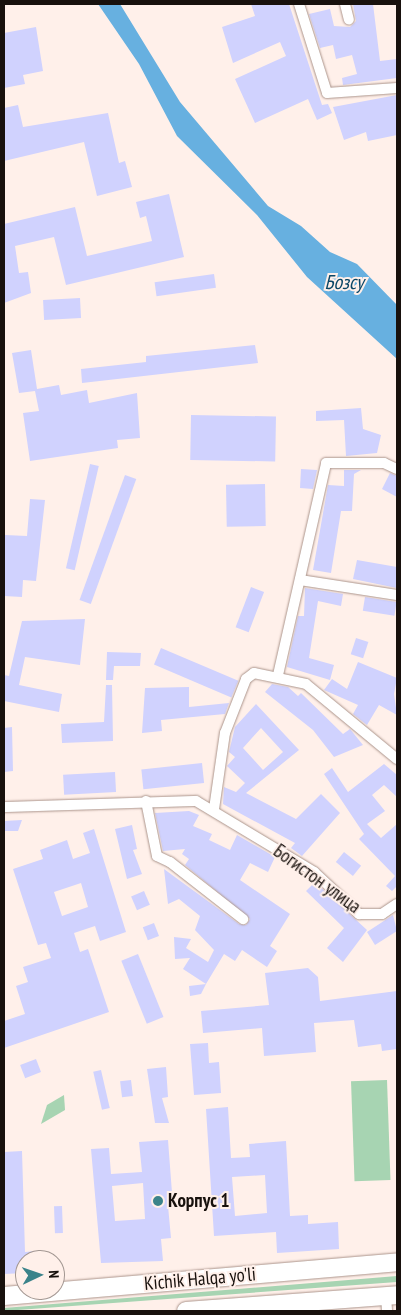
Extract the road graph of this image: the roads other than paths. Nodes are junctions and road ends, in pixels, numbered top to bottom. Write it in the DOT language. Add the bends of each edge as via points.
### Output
graph roads {
  1 [pos="299,4"];
  2 [pos="345,4"];
  3 [pos="349,20"];
  4 [pos="397,88"];
  5 [pos="397,469"];
  6 [pos="300,580"];
  7 [pos="397,595"];
  8 [pos="278,675"];
  9 [pos="397,759"];
  10 [pos="146,801"];
  11 [pos="4,807"];
  12 [pos="214,809"];
  13 [pos="397,904"];
  14 [pos="243,919"];
  15 [pos="397,1262"];
  16 [pos="4,1296"];
  17 [pos="390,1301"];
  18 [pos="186,1311"];
  1 -- 4 [label="street" via="328,93"];
  2 -- 3 [label="street"];
  5 -- 6 [label="street" via="384,463 326,463"];
  6 -- 7 [label="street"];
  6 -- 8 [label="street"];
  8 -- 9 [label="street" via="313,688"];
  8 -- 12 [label="street" via="254,673 246,680 225,733"];
  10 -- 11 [label="street, Богистон улица"];
  10 -- 12 [label="street, Богистон улица" via="196,801"];
  10 -- 14 [label="street" via="157,856"];
  12 -- 13 [label="street, Богистон улица" via="314,872 359,914 382,914"];
  15 -- 16 [label="highway, Kichik Halqa yo'li"];
  17 -- 18 [label="highway, Kichik Halqa yo'li"];
}
